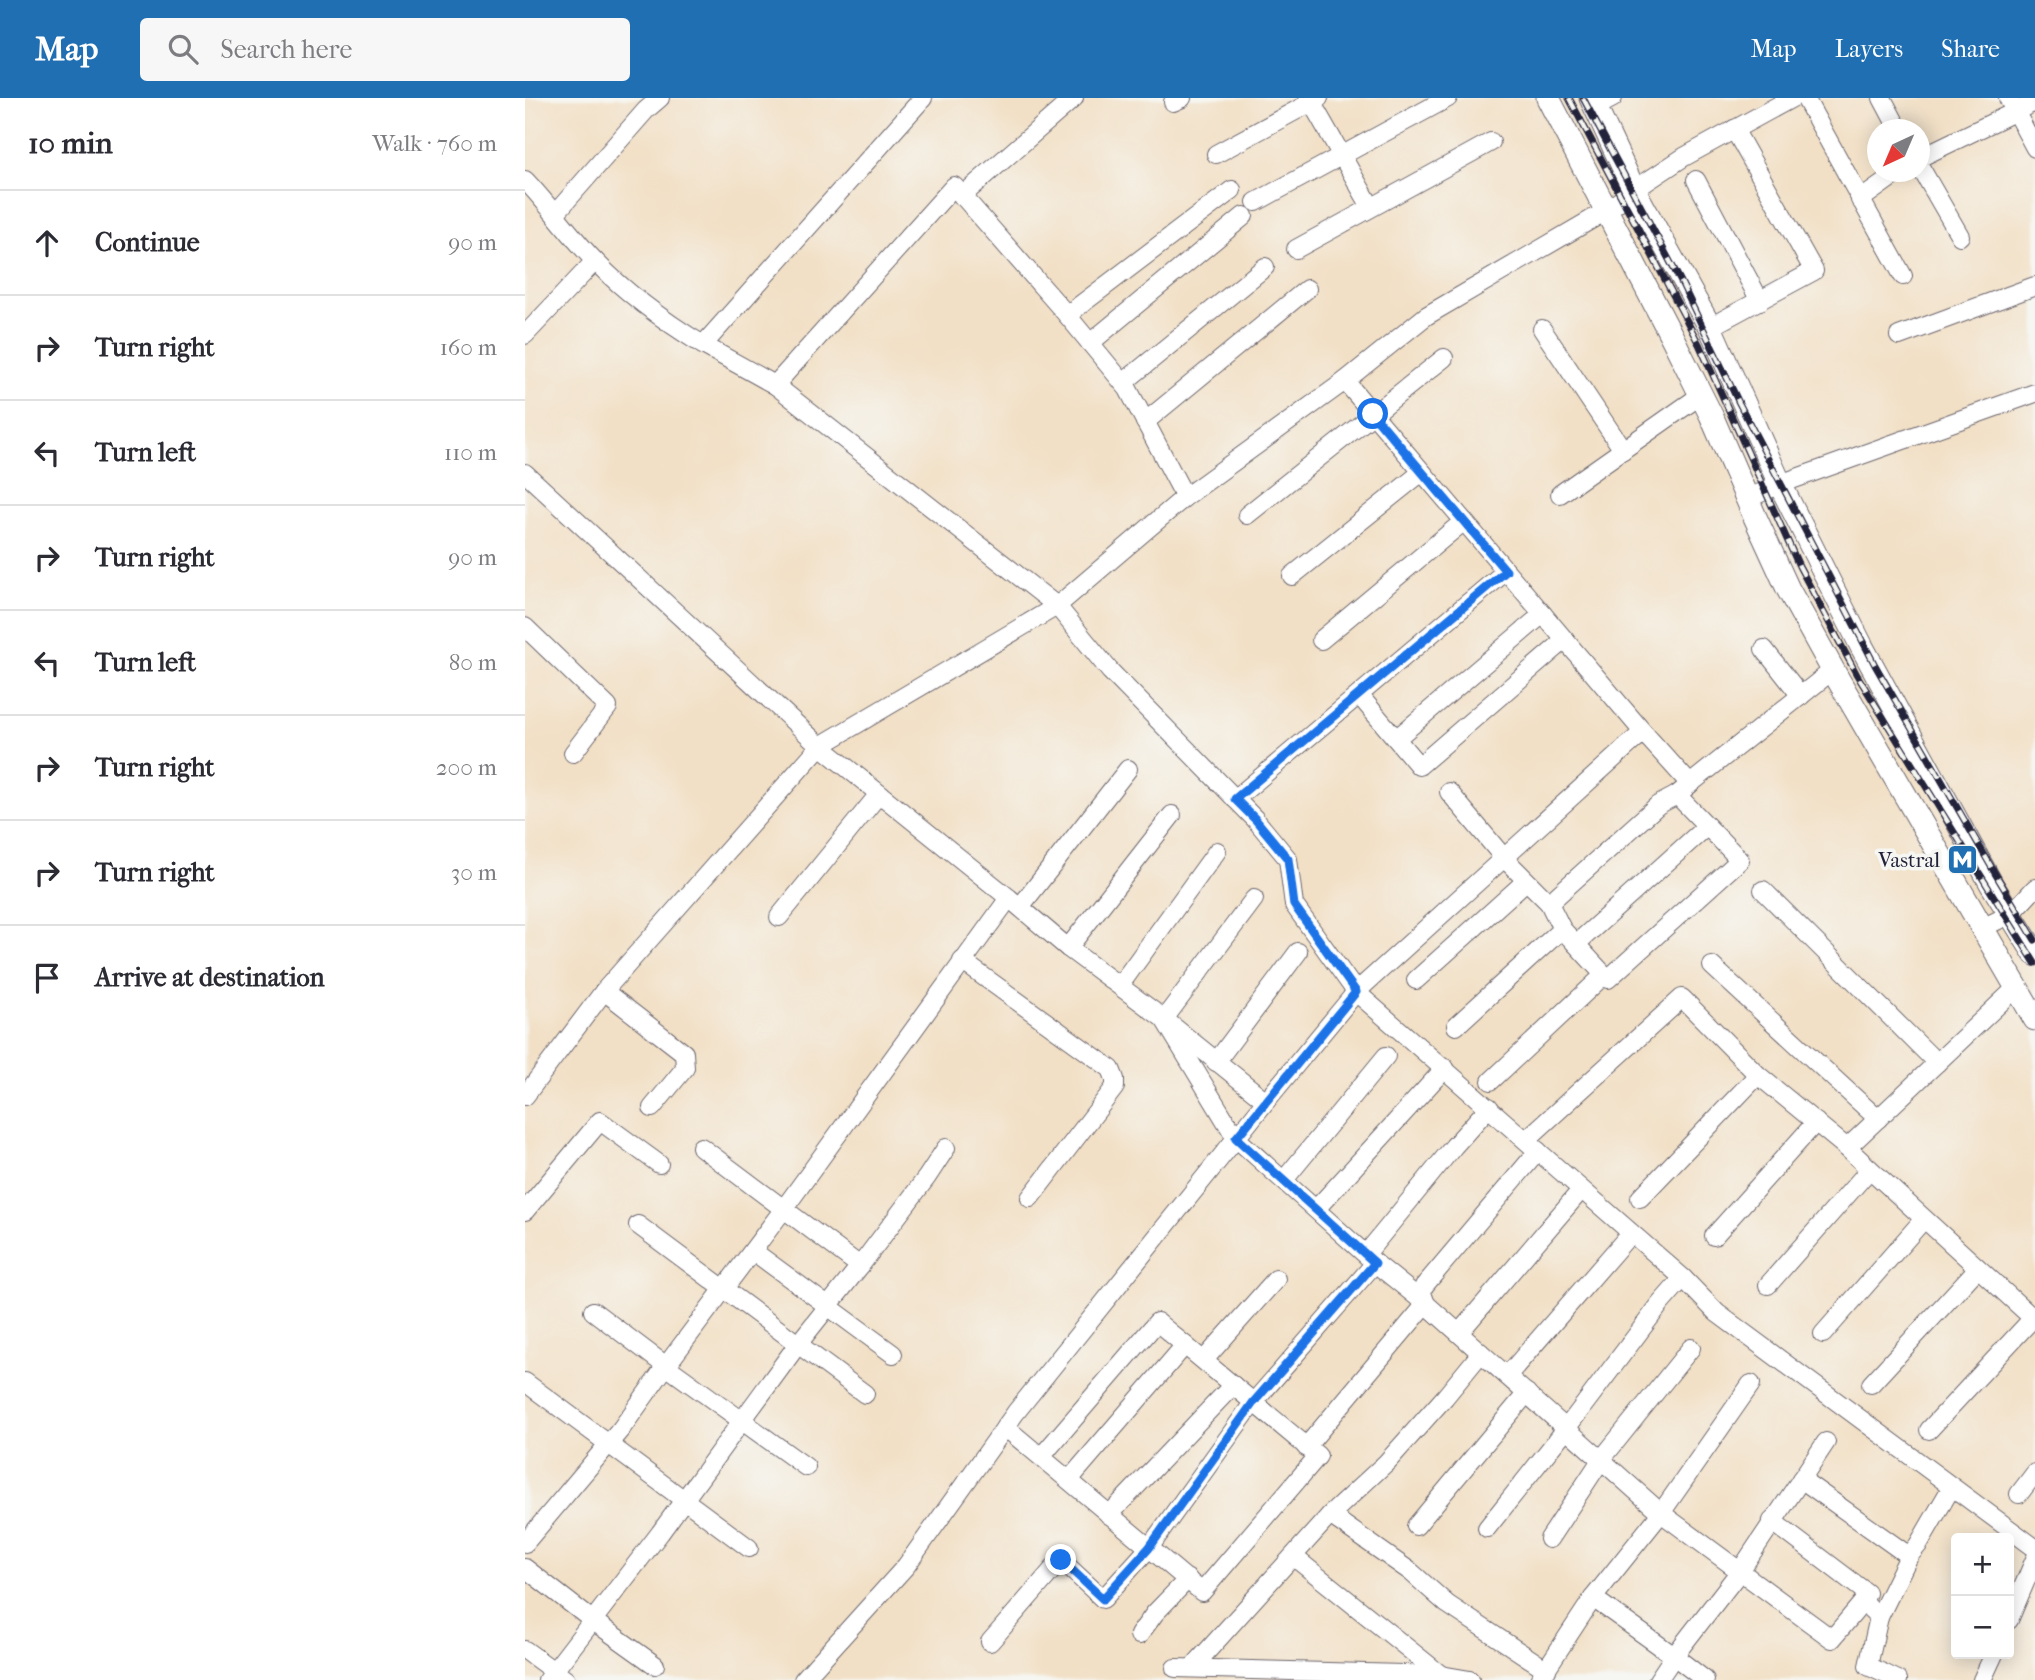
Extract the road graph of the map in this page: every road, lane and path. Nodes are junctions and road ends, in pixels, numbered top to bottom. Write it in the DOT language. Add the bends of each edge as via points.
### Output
graph roads {
  1 [pos="660,98"];
  2 [pos="923,98"];
  3 [pos="1074,98"];
  4 [pos="1448,98"];
  5 [pos="1548,98"];
  6 [pos="1792,98"];
  7 [pos="1805,98"];
  8 [pos="1882,98"];
  9 [pos="1313,99"];
  10 [pos="1600,101"];
  11 [pos="2035,102"];
  12 [pos="2012,105"];
  13 [pos="1893,119"];
  14 [pos="1734,129"];
  15 [pos="1490,142"];
  16 [pos="2035,148"];
  17 [pos="1930,152"];
  18 [pos="1216,154"];
  19 [pos="1343,156"];
  20 [pos="525,180"];
  21 [pos="1696,180"];
  22 [pos="1885,182"];
  23 [pos="1930,182"];
  24 [pos="1232,190"];
  25 [pos="1634,190"];
  26 [pos="962,195"];
  27 [pos="1860,200"];
  28 [pos="1371,207"];
  29 [pos="1606,211"];
  30 [pos="555,215"];
  31 [pos="1960,236"];
  32 [pos="1296,249"];
  33 [pos="595,261"];
  34 [pos="1265,267"];
  35 [pos="1903,276"];
  36 [pos="2035,286"];
  37 [pos="1307,289"];
  38 [pos="1760,301"];
  39 [pos="1067,315"];
  40 [pos="1710,327"];
  41 [pos="1542,329"];
  42 [pos="525,335"];
  43 [pos="1899,336"];
  44 [pos="1090,343"];
  45 [pos="703,345"];
  46 [pos="1444,358"];
  47 [pos="1345,381"];
  48 [pos="1123,383"];
  49 [pos="775,384"];
  50 [pos="2035,393"];
  51 [pos="1701,395"];
  52 [pos="1373,414"];
  53 [pos="1145,422"];
  54 [pos="1623,450"];
  55 [pos="1422,472"];
  56 [pos="525,473"];
  57 [pos="1780,484"];
  58 [pos="1560,494"];
  59 [pos="1185,497"];
  60 [pos="1747,499"];
  61 [pos="1247,515"];
  62 [pos="1464,521"];
  63 [pos="1506,571"];
  64 [pos="1292,576"];
  65 [pos="1057,607"];
  66 [pos="1543,614"];
  67 [pos="525,627"];
  68 [pos="1321,640"];
  69 [pos="1566,640"];
  70 [pos="1764,649"];
  71 [pos="1833,670"];
  72 [pos="1359,695"];
  73 [pos="1801,696"];
  74 [pos="1643,732"];
  75 [pos="1397,738"];
  76 [pos="820,746"];
  77 [pos="573,753"];
  78 [pos="1128,769"];
  79 [pos="1684,789"];
  80 [pos="1449,792"];
  81 [pos="879,794"];
  82 [pos="1235,799"];
  83 [pos="1172,815"];
  84 [pos="1707,826"];
  85 [pos="1217,851"];
  86 [pos="1504,858"];
  87 [pos="1526,881"];
  88 [pos="2035,888"];
  89 [pos="1763,890"];
  90 [pos="1254,899"];
  91 [pos="1015,902"];
  92 [pos="1549,903"];
  93 [pos="2011,914"];
  94 [pos="779,917"];
  95 [pos="1982,928"];
  96 [pos="1562,929"];
  97 [pos="1576,944"];
  98 [pos="1068,948"];
  99 [pos="1298,952"];
  100 [pos="2035,954"];
  101 [pos="962,961"];
  102 [pos="1712,966"];
  103 [pos="1604,975"];
  104 [pos="1416,980"];
  105 [pos="1120,985"];
  106 [pos="2017,987"];
  107 [pos="604,991"];
  108 [pos="1356,992"];
  109 [pos="1164,1019"];
  110 [pos="2035,1019"];
  111 [pos="1455,1026"];
  112 [pos="1386,1056"];
  113 [pos="1216,1062"];
  114 [pos="1937,1063"];
  115 [pos="1445,1068"];
  116 [pos="1758,1074"];
  117 [pos="1491,1081"];
  118 [pos="525,1096"];
  119 [pos="1266,1101"];
  120 [pos="1489,1107"];
  121 [pos="652,1108"];
  122 [pos="1878,1119"];
  123 [pos="1816,1122"];
  124 [pos="1236,1138"];
  125 [pos="1532,1145"];
  126 [pos="701,1147"];
  127 [pos="946,1148"];
  128 [pos="1847,1148"];
  129 [pos="659,1164"];
  130 [pos="1870,1169"];
  131 [pos="1283,1180"];
  132 [pos="1581,1190"];
  133 [pos="1030,1198"];
  134 [pos="1640,1198"];
  135 [pos="1316,1209"];
  136 [pos="783,1210"];
  137 [pos="525,1211"];
  138 [pos="1924,1219"];
  139 [pos="638,1225"];
  140 [pos="1630,1234"];
  141 [pos="1714,1236"];
  142 [pos="753,1251"];
  143 [pos="1371,1258"];
  144 [pos="860,1266"];
  145 [pos="1978,1268"];
  146 [pos="1683,1278"];
  147 [pos="1276,1279"];
  148 [pos="1768,1285"];
  149 [pos="723,1290"];
  150 [pos="1426,1304"];
  151 [pos="827,1306"];
  152 [pos="593,1311"];
  153 [pos="2034,1319"];
  154 [pos="1459,1333"];
  155 [pos="1823,1334"];
  156 [pos="798,1344"];
  157 [pos="1185,1345"];
  158 [pos="1691,1348"];
  159 [pos="1481,1353"];
  160 [pos="893,1354"];
  161 [pos="1204,1360"];
  162 [pos="666,1366"];
  163 [pos="1507,1376"];
  164 [pos="525,1382"];
  165 [pos="1751,1384"];
  166 [pos="1871,1384"];
  167 [pos="1233,1385"];
  168 [pos="1527,1393"];
  169 [pos="865,1394"];
  170 [pos="1253,1403"];
  171 [pos="741,1421"];
  172 [pos="1005,1427"];
  173 [pos="1565,1430"];
  174 [pos="1929,1430"];
  175 [pos="1826,1442"];
  176 [pos="608,1445"];
  177 [pos="1307,1447"];
  178 [pos="1041,1457"];
  179 [pos="1601,1460"];
  180 [pos="806,1467"];
  181 [pos="2035,1473"];
  182 [pos="1801,1479"];
  183 [pos="1069,1480"];
  184 [pos="2019,1494"];
  185 [pos="1947,1495"];
  186 [pos="684,1500"];
  187 [pos="1661,1513"];
  188 [pos="1109,1515"];
  189 [pos="1331,1516"];
  190 [pos="1772,1521"];
  191 [pos="1416,1526"];
  192 [pos="1487,1528"];
  193 [pos="1549,1539"];
  194 [pos="525,1543"];
  195 [pos="749,1548"];
  196 [pos="1149,1548"];
  197 [pos="2035,1548"];
  198 [pos="1909,1556"];
  199 [pos="1294,1557"];
  200 [pos="2035,1559"];
  201 [pos="525,1568"];
  202 [pos="1740,1571"];
  203 [pos="1188,1579"];
  204 [pos="1593,1598"];
  205 [pos="1863,1602"];
  206 [pos="2014,1608"];
  207 [pos="1879,1617"];
  208 [pos="592,1620"];
  209 [pos="1139,1634"];
  210 [pos="989,1642"];
  211 [pos="525,1650"];
  212 [pos="1674,1656"];
  213 [pos="1992,1659"];
  214 [pos="655,1665"];
  215 [pos="1441,1675"];
  216 [pos="1543,1675"];
  217 [pos="555,1677"];
  218 [pos="803,1680"];
  219 [pos="1470,1680"];
  220 [pos="1658,1680"];
  221 [pos="1705,1680"];
  222 [pos="1898,1680"];
  223 [pos="1982,1680"];
  1 -- 30 [label="street"];
  2 -- 45 [label="street"];
  3 -- 26 [label="street"];
  4 -- 19 [label="street"];
  5 -- 29 [label="main road"];
  6 -- 14 [label="street"];
  7 -- 27 [label="street"];
  8 -- 13 [label="street"];
  9 -- 18 [label="street"];
  9 -- 19 [label="street"];
  10 -- 25 [label="main road"];
  11 -- 12 [label="street"];
  12 -- 16 [label="street"];
  12 -- 17 [label="street"];
  14 -- 25 [label="street"];
  14 -- 38 [label="street" via="1814,271"];
  15 -- 28 [label="street"];
  19 -- 28 [label="street"];
  19 -- 44 [label="street" via="1250,209"];
  20 -- 30 [label="street"];
  21 -- 38 [label="street"];
  22 -- 27 [label="street"];
  23 -- 31 [label="street"];
  24 -- 39 [label="street"];
  25 -- 29 [label="street"];
  25 -- 40 [label="main road"];
  26 -- 39 [label="street"];
  26 -- 49 [label="street" via="954,186"];
  27 -- 35 [label="street"];
  28 -- 32 [label="street"];
  29 -- 47 [label="street" via="1426,316"];
  29 -- 51 [label="main road"];
  30 -- 33 [label="street"];
  33 -- 42 [label="street"];
  33 -- 45 [label="street" via="659,317"];
  34 -- 48 [label="street"];
  36 -- 43 [label="street"];
  37 -- 53 [label="street"];
  38 -- 40 [label="street"];
  39 -- 44 [label="street"];
  40 -- 57 [label="main road"];
  41 -- 54 [label="street"];
  44 -- 48 [label="street"];
  45 -- 49 [label="street"];
  46 -- 52 [label="street"];
  47 -- 52 [label="street"];
  47 -- 59 [label="street"];
  48 -- 53 [label="street"];
  49 -- 65 [label="street"];
  50 -- 57 [label="street"];
  51 -- 54 [label="street"];
  51 -- 60 [label="main road"];
  52 -- 55 [label="street"];
  52 -- 61 [label="street"];
  53 -- 59 [label="street"];
  54 -- 58 [label="street"];
  55 -- 62 [label="street"];
  55 -- 64 [label="street"];
  56 -- 76 [label="street"];
  57 -- 60 [label="street"];
  57 -- 93 [label="main road" via="1862,647"];
  59 -- 65 [label="street"];
  60 -- 71 [label="main road"];
  62 -- 63 [label="street"];
  62 -- 68 [label="street"];
  63 -- 66 [label="street"];
  63 -- 72 [label="street"];
  65 -- 76 [label="street"];
  65 -- 82 [label="street" via="1110,671"];
  66 -- 69 [label="street"];
  66 -- 75 [label="street"];
  67 -- 77 [label="street" via="608,707"];
  69 -- 74 [label="street"];
  69 -- 75 [label="street" via="1419,766"];
  70 -- 73 [label="street"];
  71 -- 73 [label="street"];
  71 -- 95 [label="main road"];
  72 -- 75 [label="street"];
  72 -- 82 [label="street"];
  73 -- 79 [label="street"];
  74 -- 79 [label="street"];
  74 -- 86 [label="street"];
  76 -- 81 [label="street"];
  76 -- 107 [label="street"];
  78 -- 91 [label="street"];
  79 -- 84 [label="street"];
  79 -- 92 [label="street" via="1658,805"];
  80 -- 86 [label="street"];
  81 -- 91 [label="street"];
  81 -- 94 [label="street"];
  82 -- 108 [label="street" via="1288,859 1294,905"];
  83 -- 98 [label="street"];
  84 -- 97 [label="street"];
  84 -- 103 [label="street" via="1740,860 1608,979"];
  85 -- 105 [label="street"];
  86 -- 87 [label="street"];
  86 -- 108 [label="street"];
  87 -- 92 [label="street"];
  87 -- 104 [label="street"];
  88 -- 93 [label="street"];
  89 -- 114 [label="street"];
  90 -- 109 [label="street"];
  91 -- 98 [label="street"];
  91 -- 101 [label="street"];
  92 -- 96 [label="street"];
  93 -- 95 [label="street"];
  93 -- 100 [label="main road"];
  95 -- 106 [label="main road"];
  96 -- 97 [label="street"];
  96 -- 111 [label="street"];
  97 -- 103 [label="street"];
  98 -- 105 [label="street"];
  99 -- 113 [label="street"];
  101 -- 133 [label="street" via="1111,1069 1115,1079 1115,1087"];
  101 -- 136 [label="street"];
  102 -- 122 [label="street"];
  103 -- 117 [label="street"];
  105 -- 109 [label="street"];
  106 -- 110 [label="main road"];
  106 -- 114 [label="street"];
  107 -- 118 [label="street"];
  107 -- 121 [label="street" via="684,1053 685,1068"];
  108 -- 115 [label="street"];
  108 -- 119 [label="street"];
  109 -- 113 [label="street"];
  109 -- 124 [label="street"];
  112 -- 131 [label="street"];
  113 -- 119 [label="street"];
  114 -- 122 [label="street"];
  115 -- 120 [label="street"];
  115 -- 135 [label="street"];
  116 -- 123 [label="street"];
  116 -- 125 [label="street" via="1682,998"];
  116 -- 134 [label="street"];
  119 -- 124 [label="street"];
  120 -- 125 [label="street"];
  120 -- 143 [label="street" via="1454,1146"];
  122 -- 128 [label="street"];
  123 -- 128 [label="street"];
  123 -- 141 [label="street"];
  124 -- 131 [label="street"];
  124 -- 172 [label="street"];
  125 -- 132 [label="street"];
  125 -- 150 [label="street" via="1424,1286"];
  126 -- 136 [label="street"];
  127 -- 144 [label="street"];
  128 -- 130 [label="street"];
  129 -- 137 [label="street" via="600,1121"];
  130 -- 138 [label="street"];
  130 -- 148 [label="street"];
  131 -- 135 [label="street"];
  132 -- 140 [label="street"];
  132 -- 154 [label="street"];
  135 -- 143 [label="street"];
  136 -- 142 [label="street"];
  136 -- 144 [label="street"];
  138 -- 145 [label="street"];
  138 -- 155 [label="street"];
  139 -- 149 [label="street"];
  140 -- 146 [label="street"];
  140 -- 163 [label="street"];
  142 -- 149 [label="street"];
  142 -- 151 [label="street"];
  143 -- 150 [label="street"];
  143 -- 170 [label="street"];
  144 -- 151 [label="street"];
  145 -- 153 [label="street"];
  145 -- 166 [label="street"];
  146 -- 173 [label="street"];
  146 -- 197 [label="street" via="1720,1316"];
  147 -- 161 [label="street"];
  149 -- 156 [label="street"];
  149 -- 162 [label="street"];
  150 -- 154 [label="street"];
  150 -- 177 [label="street"];
  151 -- 156 [label="street"];
  151 -- 160 [label="street"];
  152 -- 162 [label="street"];
  153 -- 174 [label="street"];
  154 -- 159 [label="street"];
  156 -- 169 [label="street"];
  156 -- 171 [label="street"];
  157 -- 161 [label="street"];
  157 -- 178 [label="street" via="1157,1322"];
  157 -- 183 [label="street"];
  158 -- 179 [label="street"];
  159 -- 163 [label="street"];
  159 -- 189 [label="street" via="1387,1462"];
  161 -- 167 [label="street"];
  162 -- 171 [label="street"];
  162 -- 176 [label="street"];
  163 -- 168 [label="street"];
  164 -- 176 [label="street"];
  165 -- 187 [label="street"];
  167 -- 170 [label="street"];
  167 -- 188 [label="street"];
  168 -- 173 [label="street"];
  168 -- 191 [label="street"];
  170 -- 177 [label="street"];
  170 -- 196 [label="street"];
  171 -- 180 [label="street"];
  171 -- 186 [label="street"];
  172 -- 178 [label="street"];
  172 -- 218 [label="street" via="906,1566"];
  173 -- 179 [label="street"];
  173 -- 192 [label="street"];
  175 -- 182 [label="street"];
  176 -- 186 [label="street"];
  176 -- 194 [label="street"];
  177 -- 203 [label="street" via="1318,1456 1202,1592"];
  178 -- 183 [label="street"];
  179 -- 187 [label="street"];
  179 -- 193 [label="street"];
  181 -- 184 [label="street"];
  182 -- 190 [label="street"];
  182 -- 198 [label="street"];
  183 -- 188 [label="street"];
  185 -- 198 [label="street"];
  186 -- 195 [label="street"];
  186 -- 208 [label="street"];
  187 -- 202 [label="street"];
  187 -- 204 [label="street"];
  188 -- 196 [label="street"];
  189 -- 199 [label="street"];
  189 -- 216 [label="street"];
  190 -- 202 [label="street"];
  190 -- 205 [label="street" via="1867,1592"];
  196 -- 203 [label="street"];
  196 -- 210 [label="street" via="1103,1599 1061,1560"];
  198 -- 207 [label="street"];
  199 -- 215 [label="street"];
  199 -- 215 [label="street" via="1183,1668"];
  200 -- 206 [label="street"];
  201 -- 208 [label="street"];
  202 -- 205 [label="street" via="1832,1639"];
  202 -- 212 [label="street"];
  203 -- 209 [label="street"];
  204 -- 212 [label="street"];
  204 -- 216 [label="street"];
  205 -- 207 [label="street"];
  207 -- 222 [label="street" via="1868,1666"];
  208 -- 214 [label="street"];
  208 -- 217 [label="street"];
  211 -- 217 [label="street"];
  212 -- 220 [label="street"];
  212 -- 221 [label="street"];
  213 -- 223 [label="street"];
  215 -- 219 [label="street"];
}
